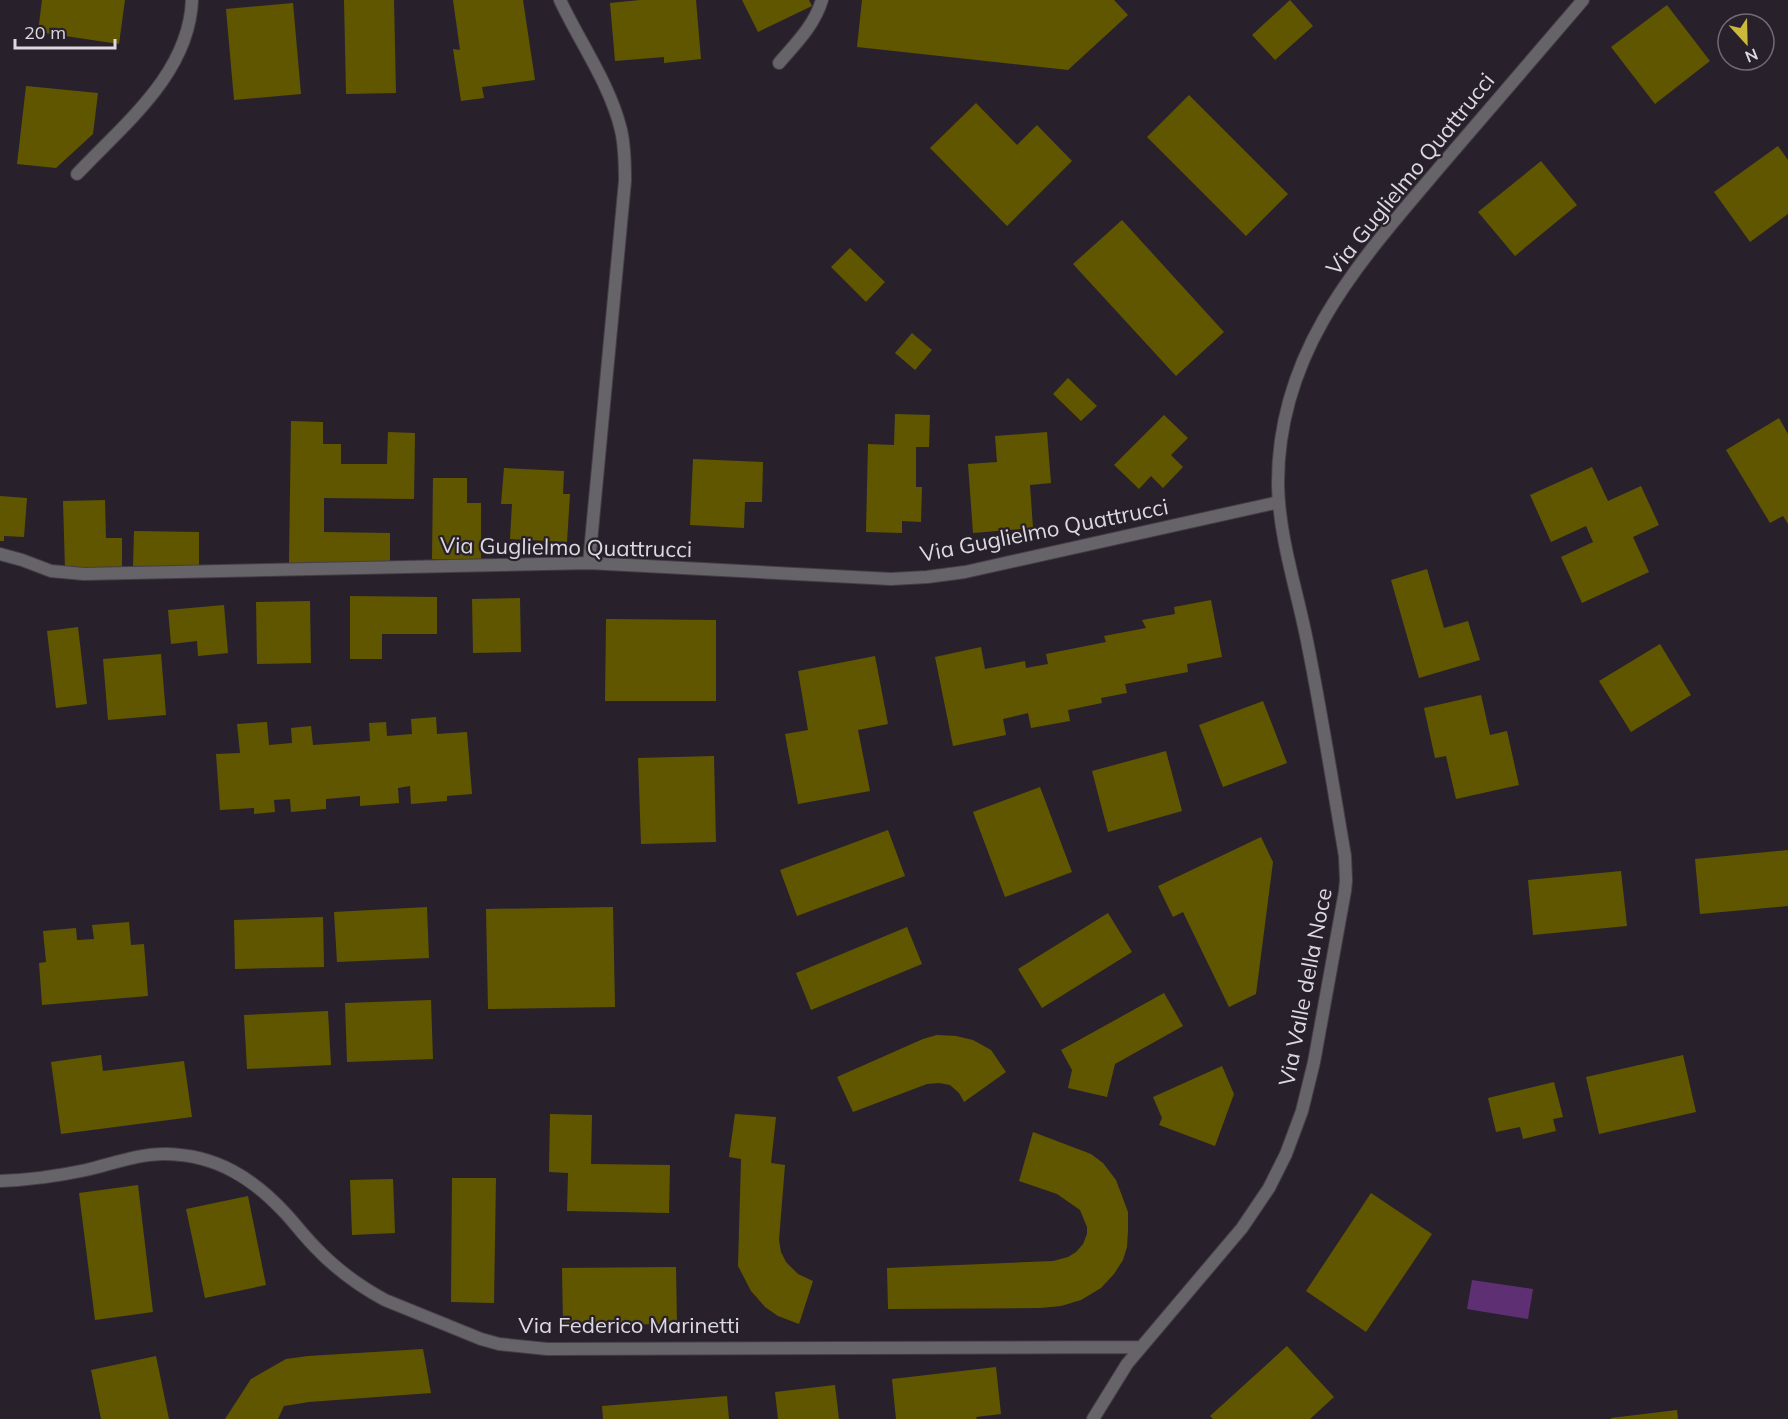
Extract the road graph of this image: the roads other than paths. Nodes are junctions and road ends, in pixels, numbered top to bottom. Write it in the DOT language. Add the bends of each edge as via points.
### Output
graph roads {
  1 [pos="192,0"];
  2 [pos="560,0"];
  3 [pos="822,0"];
  4 [pos="1583,0"];
  5 [pos="779,63"];
  6 [pos="77,174"];
  7 [pos="1279,502"];
  8 [pos="0,554"];
  9 [pos="589,563"];
  10 [pos="0,1181"];
  11 [pos="1141,1347"];
  12 [pos="1093,1419"];
  1 -- 6 [label="street" via="182,47 168,74"];
  2 -- 9 [label="street" via="612,105 625,162"];
  3 -- 5 [label="street" via="810,27"];
  4 -- 7 [label="street, Via Guglielmo Quattrucci" via="1382,236 1329,309 1305,355 1286,413"];
  7 -- 9 [label="street, Via Guglielmo Quattrucci" via="965,572 927,577 891,579"];
  7 -- 11 [label="street, Via Valle della Noce" via="1346,856 1345,891 1314,1062 1286,1155 1242,1228"];
  8 -- 9 [label="street, Via Guglielmo Quattrucci" via="51,571 84,573"];
  10 -- 11 [label="street, Via Federico Marinetti" via="56,1176 146,1156 202,1158 228,1168 270,1198 354,1282 385,1300 499,1344 547,1349"];
  11 -- 12 [label="street, Via Valle della Noce" via="1116,1379"];
}
